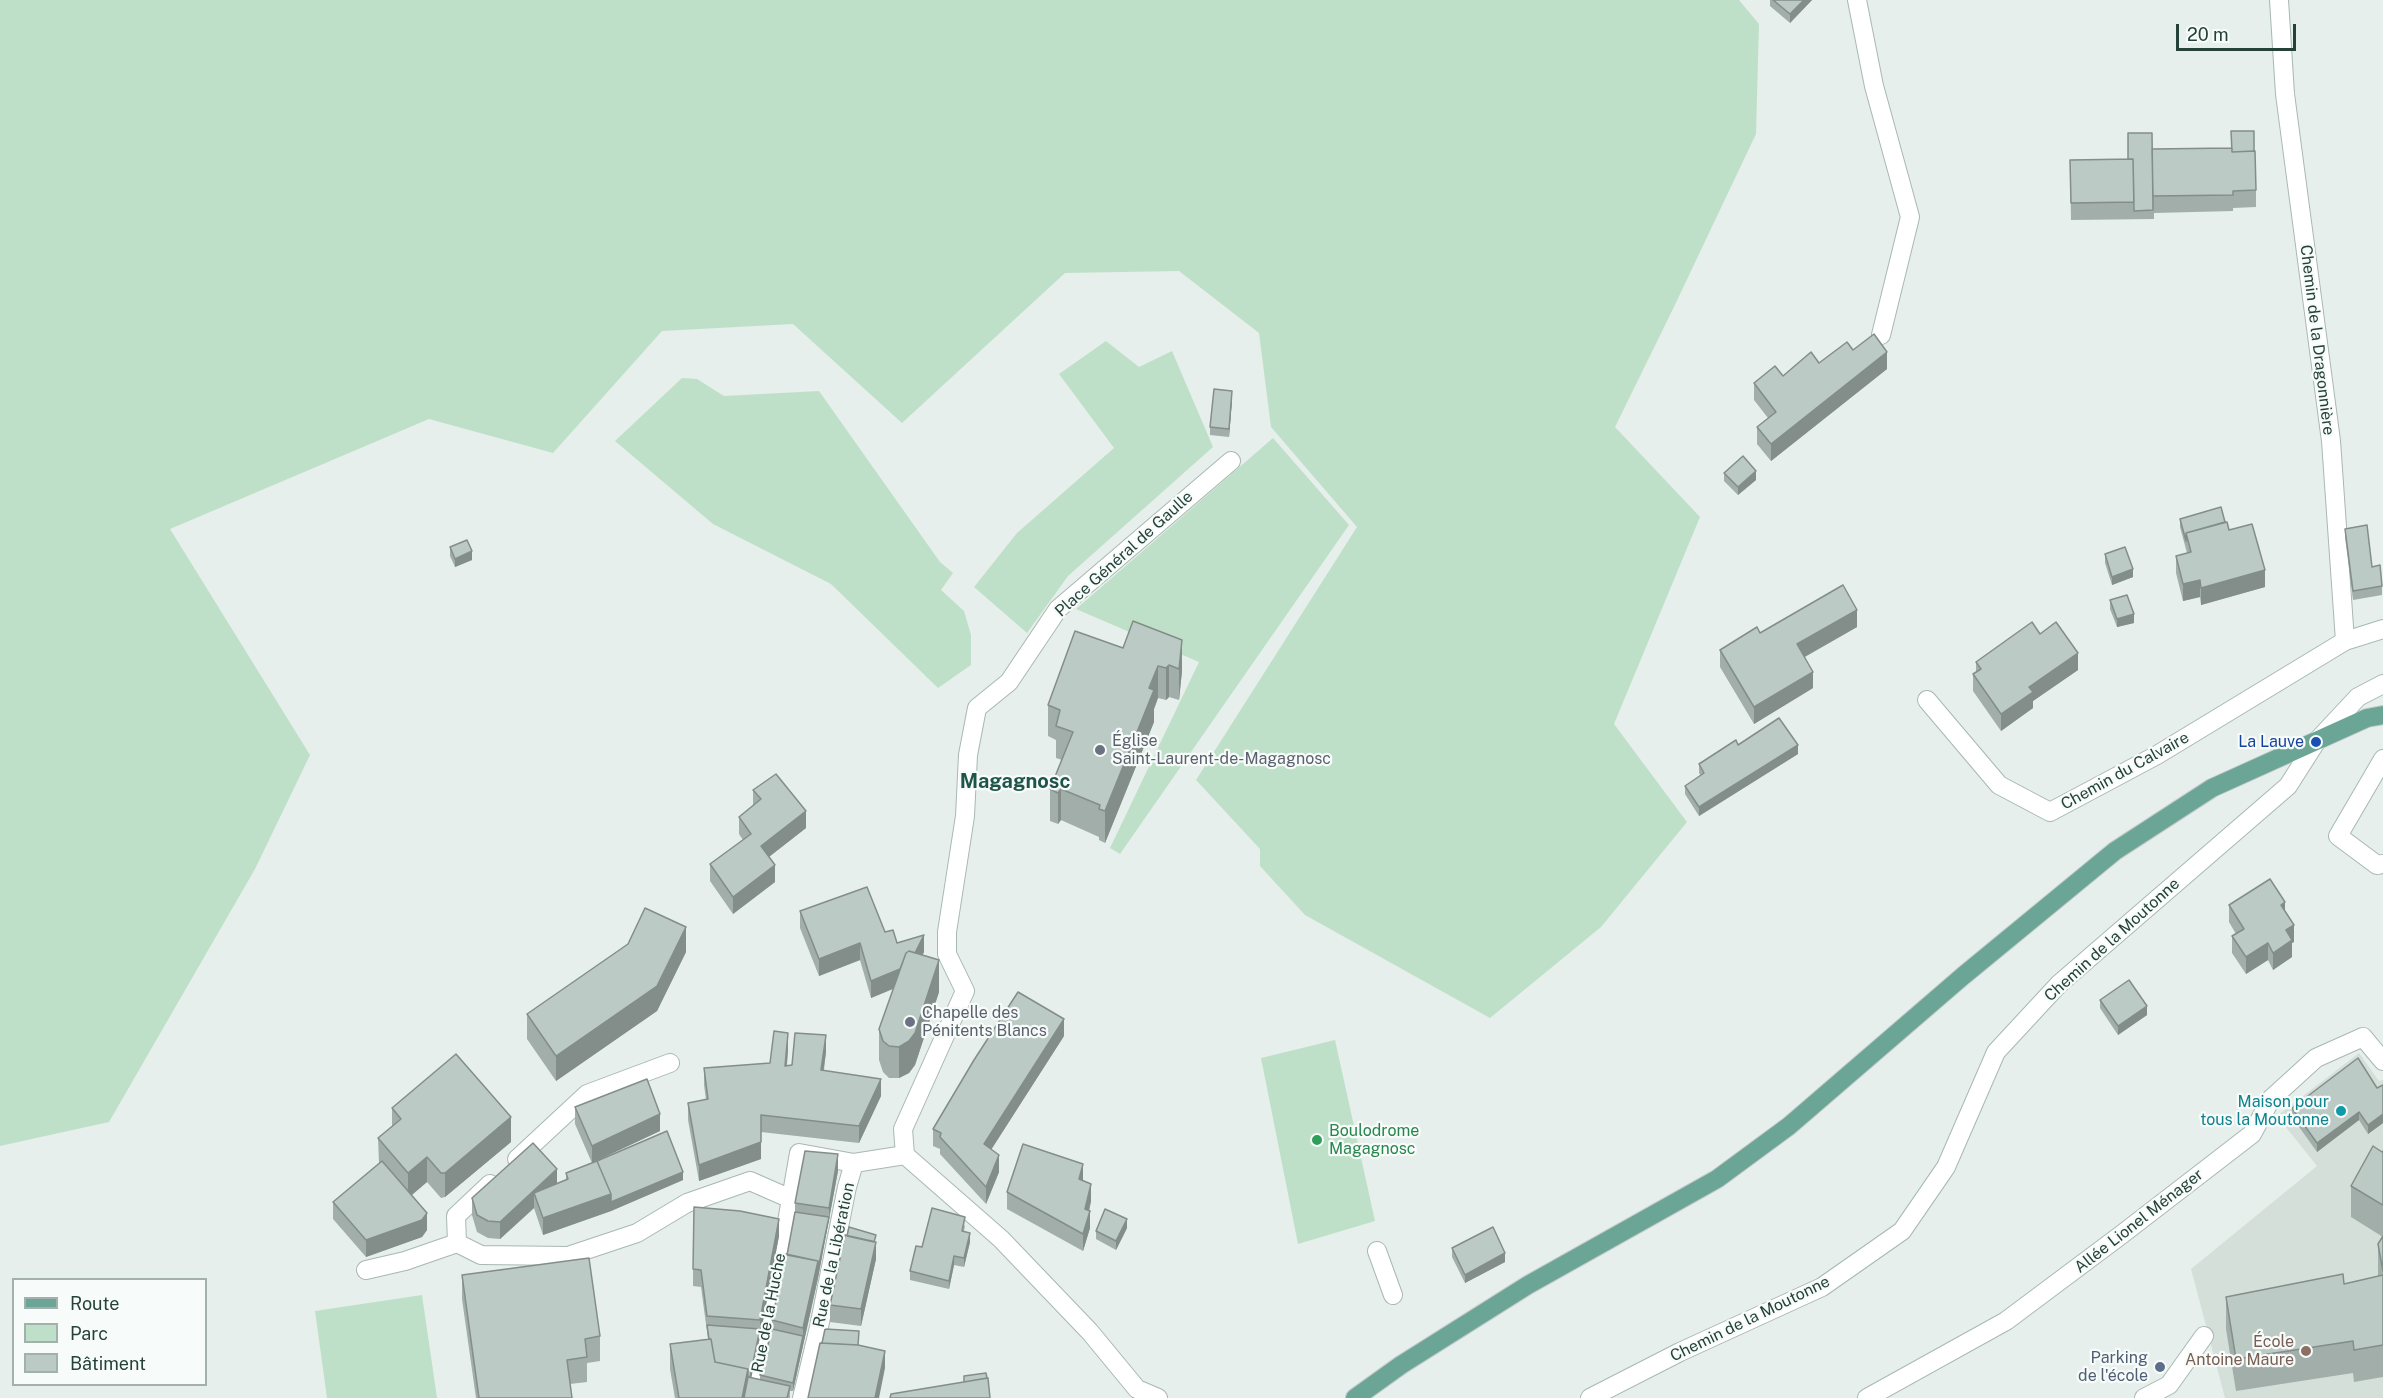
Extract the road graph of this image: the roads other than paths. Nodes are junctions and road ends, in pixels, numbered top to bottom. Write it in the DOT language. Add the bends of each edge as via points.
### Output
graph roads {
  1 [pos="1857,0"];
  2 [pos="2279,0"];
  3 [pos="1881,335"];
  4 [pos="1231,461"];
  5 [pos="2383,629"];
  6 [pos="2345,641"];
  7 [pos="2383,684"];
  8 [pos="1927,700"];
  9 [pos="2383,715"];
  10 [pos="2316,742"];
  11 [pos="2383,759"];
  12 [pos="2383,864"];
  13 [pos="2383,1061"];
  14 [pos="670,1063"];
  15 [pos="905,1155"];
  16 [pos="854,1163"];
  17 [pos="791,1199"];
  18 [pos="457,1243"];
  19 [pos="1377,1251"];
  20 [pos="366,1270"];
  21 [pos="1393,1295"];
  22 [pos="2204,1336"];
  23 [pos="793,1398"];
  24 [pos="802,1398"];
  25 [pos="1158,1398"];
  26 [pos="1355,1398"];
  27 [pos="1590,1398"];
  28 [pos="1867,1398"];
  29 [pos="2144,1398"];
  1 -- 3 [label="street" via="1874,86 1910,217"];
  2 -- 6 [label="street, Chemin de la Dragonnière" via="2285,94 2331,441"];
  4 -- 15 [label="street, Place Général de Gaulle" via="1058,609 1009,682 977,708 947,932 947,954 965,991 903,1129"];
  5 -- 6 [label="street"];
  6 -- 8 [label="street, Chemin du Calvaire" via="2157,755 2050,812 1999,785"];
  7 -- 10 [label="street" via="2358,697"];
  9 -- 10 [label="main road" via="2367,718"];
  10 -- 26 [label="main road" via="2212,788 2115,851 1790,1125 1718,1179 1528,1285"];
  10 -- 27 [label="street, Chemin de la Moutonne" via="2288,786 2059,984 1996,1052 1946,1167 1902,1231 1822,1287"];
  11 -- 12 [label="street" via="2338,836 2378,865"];
  13 -- 28 [label="street, Allée Lionel Ménager" via="2363,1037 2316,1058 2271,1099 2252,1134 2121,1235 2006,1321"];
  14 -- 18 [label="street" via="587,1094 456,1216"];
  15 -- 16 [label="street, Rue de la Libération"];
  15 -- 25 [label="street" via="1001,1239 1090,1332 1137,1389"];
  16 -- 17 [label="street" via="799,1154"];
  16 -- 24 [label="street, Rue de la Libération"];
  17 -- 18 [label="street" via="750,1181 687,1203 637,1233 568,1256 481,1255"];
  17 -- 23 [label="street, Rue de la Huche" via="754,1388"];
  18 -- 20 [label="street" via="405,1262"];
  19 -- 21 [label="street"];
  22 -- 29 [label="street" via="2169,1385"];
}
